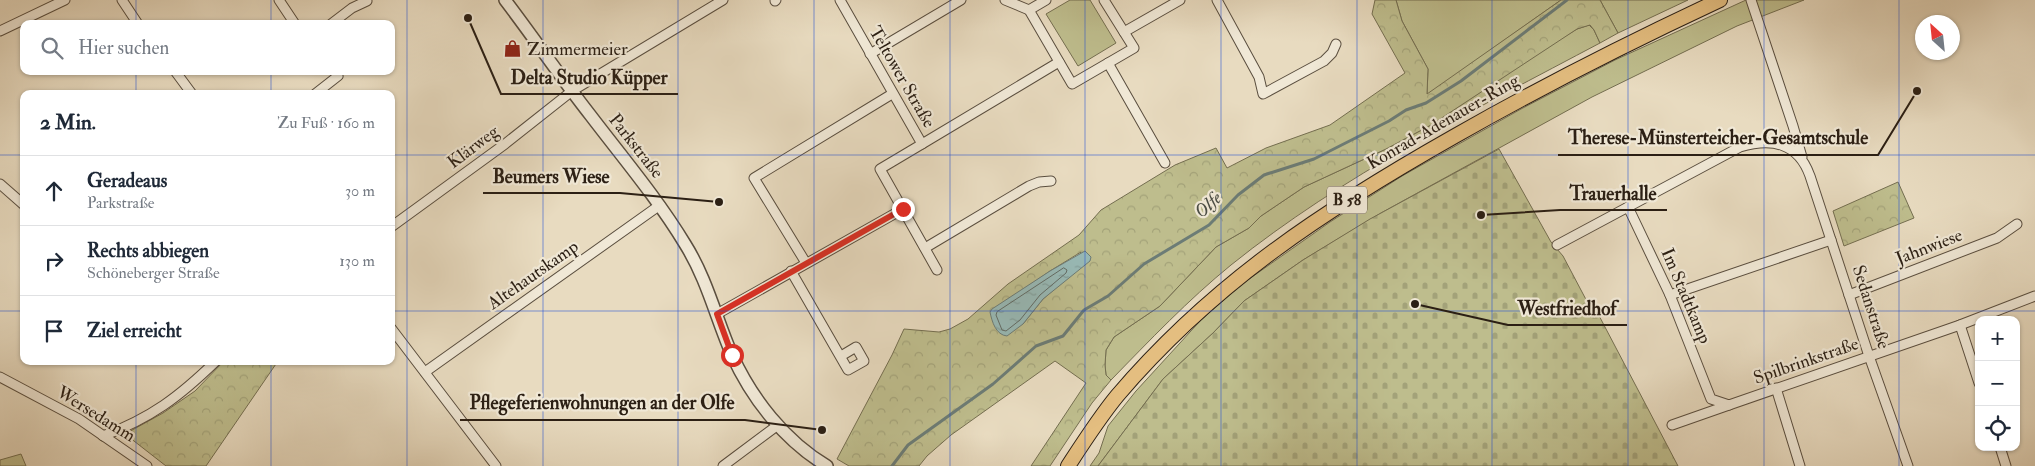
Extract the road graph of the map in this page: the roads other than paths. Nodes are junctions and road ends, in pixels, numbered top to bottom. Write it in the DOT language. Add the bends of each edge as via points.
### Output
graph roads {
  1 [pos="65,0"];
  2 [pos="122,0"];
  3 [pos="279,0"];
  4 [pos="505,0"];
  5 [pos="723,0"];
  6 [pos="840,0"];
  7 [pos="961,0"];
  8 [pos="1005,0"];
  9 [pos="1046,0"];
  10 [pos="1104,0"];
  11 [pos="1180,0"];
  12 [pos="1217,0"];
  13 [pos="1720,0"];
  14 [pos="1751,0"];
  15 [pos="367,1"];
  16 [pos="711,3"];
  17 [pos="1029,10"];
  18 [pos="23,20"];
  19 [pos="135,20"];
  20 [pos="292,20"];
  21 [pos="336,20"];
  22 [pos="20,21"];
  23 [pos="0,31"];
  24 [pos="1124,32"];
  25 [pos="1336,44"];
  26 [pos="870,54"];
  27 [pos="1059,62"];
  28 [pos="1108,63"];
  29 [pos="177,75"];
  30 [pos="337,75"];
  31 [pos="189,90"];
  32 [pos="320,90"];
  33 [pos="572,91"];
  34 [pos="892,94"];
  35 [pos="922,144"];
  36 [pos="1802,159"];
  37 [pos="1165,163"];
  38 [pos="1051,181"];
  39 [pos="0,184"];
  40 [pos="20,202"];
  41 [pos="660,205"];
  42 [pos="1628,207"];
  43 [pos="903,209"];
  44 [pos="395,224"];
  45 [pos="2017,224"];
  46 [pos="1831,240"];
  47 [pos="1557,245"];
  48 [pos="925,248"];
  49 [pos="806,263"];
  50 [pos="937,270"];
  51 [pos="792,271"];
  52 [pos="1670,295"];
  53 [pos="1849,295"];
  54 [pos="2035,296"];
  55 [pos="717,314"];
  56 [pos="1960,325"];
  57 [pos="395,333"];
  58 [pos="841,356"];
  59 [pos="1869,356"];
  60 [pos="212,365"];
  61 [pos="1975,371"];
  62 [pos="425,372"];
  63 [pos="0,377"];
  64 [pos="1776,388"];
  65 [pos="1729,405"];
  66 [pos="778,425"];
  67 [pos="1672,425"];
  68 [pos="103,436"];
  69 [pos="2001,451"];
  70 [pos="147,466"];
  71 [pos="496,466"];
  72 [pos="723,466"];
  73 [pos="827,466"];
  74 [pos="1068,466"];
  75 [pos="1800,466"];
  76 [pos="1908,466"];
  77 [pos="2006,466"];
  1 -- 18 [label="street"];
  2 -- 19 [label="street"];
  3 -- 20 [label="street"];
  4 -- 33 [label="street, Parkstraße"];
  5 -- 16 [label="street, Klärweg"];
  6 -- 26 [label="street, Teltower Straße"];
  7 -- 26 [label="street"];
  8 -- 17 [label="street"];
  9 -- 17 [label="street"];
  10 -- 24 [label="street"];
  11 -- 24 [label="street"];
  12 -- 25 [label="street" via="1259,77 1263,94 1324,61"];
  13 -- 74 [label="main road, Konrad-Adenauer-Ring / B 58" via="1613,51 1457,134 1347,199 1271,252 1211,301 1149,361 1116,398"];
  14 -- 36 [label="street, Sedanstraße"];
  15 -- 21 [label="street"];
  16 -- 33 [label="street, Klärweg"];
  17 -- 27 [label="street"];
  22 -- 23 [label="street"];
  24 -- 28 [label="street" via="1134,48"];
  26 -- 34 [label="street, Teltower Straße"];
  27 -- 28 [label="street" via="1072,84"];
  27 -- 35 [label="street, Teltower Straße"];
  28 -- 37 [label="street"];
  29 -- 31 [label="street"];
  30 -- 32 [label="street"];
  33 -- 41 [label="street, Parkstraße"];
  33 -- 44 [label="street, Klärweg"];
  34 -- 35 [label="street, Teltower Straße"];
  34 -- 49 [label="street" via="754,178"];
  35 -- 43 [label="street, Teltower Straße" via="880,169"];
  36 -- 42 [label="street" via="1784,146 1754,142 1724,154"];
  36 -- 46 [label="street, Sedanstraße"];
  38 -- 48 [label="street" via="1029,186"];
  39 -- 40 [label="street"];
  41 -- 55 [label="street, Parkstraße" via="709,289"];
  41 -- 62 [label="street, Altehautskamp"];
  42 -- 47 [label="street"];
  42 -- 52 [label="street, Im Stadtkamp"];
  43 -- 48 [label="street, Teltower Straße"];
  43 -- 49 [label="street"];
  45 -- 53 [label="street, Jahnwiese" via="1997,238"];
  46 -- 52 [label="street"];
  46 -- 53 [label="street, Sedanstraße"];
  48 -- 50 [label="street, Teltower Straße"];
  49 -- 51 [label="street"];
  51 -- 55 [label="street"];
  51 -- 58 [label="street"];
  52 -- 65 [label="street, Im Stadtkamp" via="1711,398"];
  53 -- 59 [label="street, Sedanstraße"];
  54 -- 56 [label="street, Spilbrinkstraße"];
  55 -- 66 [label="street, Parkstraße" via="732,355 754,394"];
  56 -- 59 [label="street, Spilbrinkstraße"];
  56 -- 61 [label="street"];
  57 -- 62 [label="street"];
  59 -- 64 [label="street, Spilbrinkstraße"];
  59 -- 76 [label="street, Sedanstraße"];
  60 -- 68 [label="street" via="189,388 160,409"];
  62 -- 71 [label="street"];
  63 -- 68 [label="street, Wersedamm" via="79,419"];
  64 -- 65 [label="street, Spilbrinkstraße"];
  64 -- 75 [label="street"];
  65 -- 67 [label="street, Spilbrinkstraße"];
  66 -- 72 [label="street"];
  66 -- 73 [label="street, Parkstraße"];
  68 -- 70 [label="street, Wersedamm"];
  69 -- 77 [label="street"];
}
